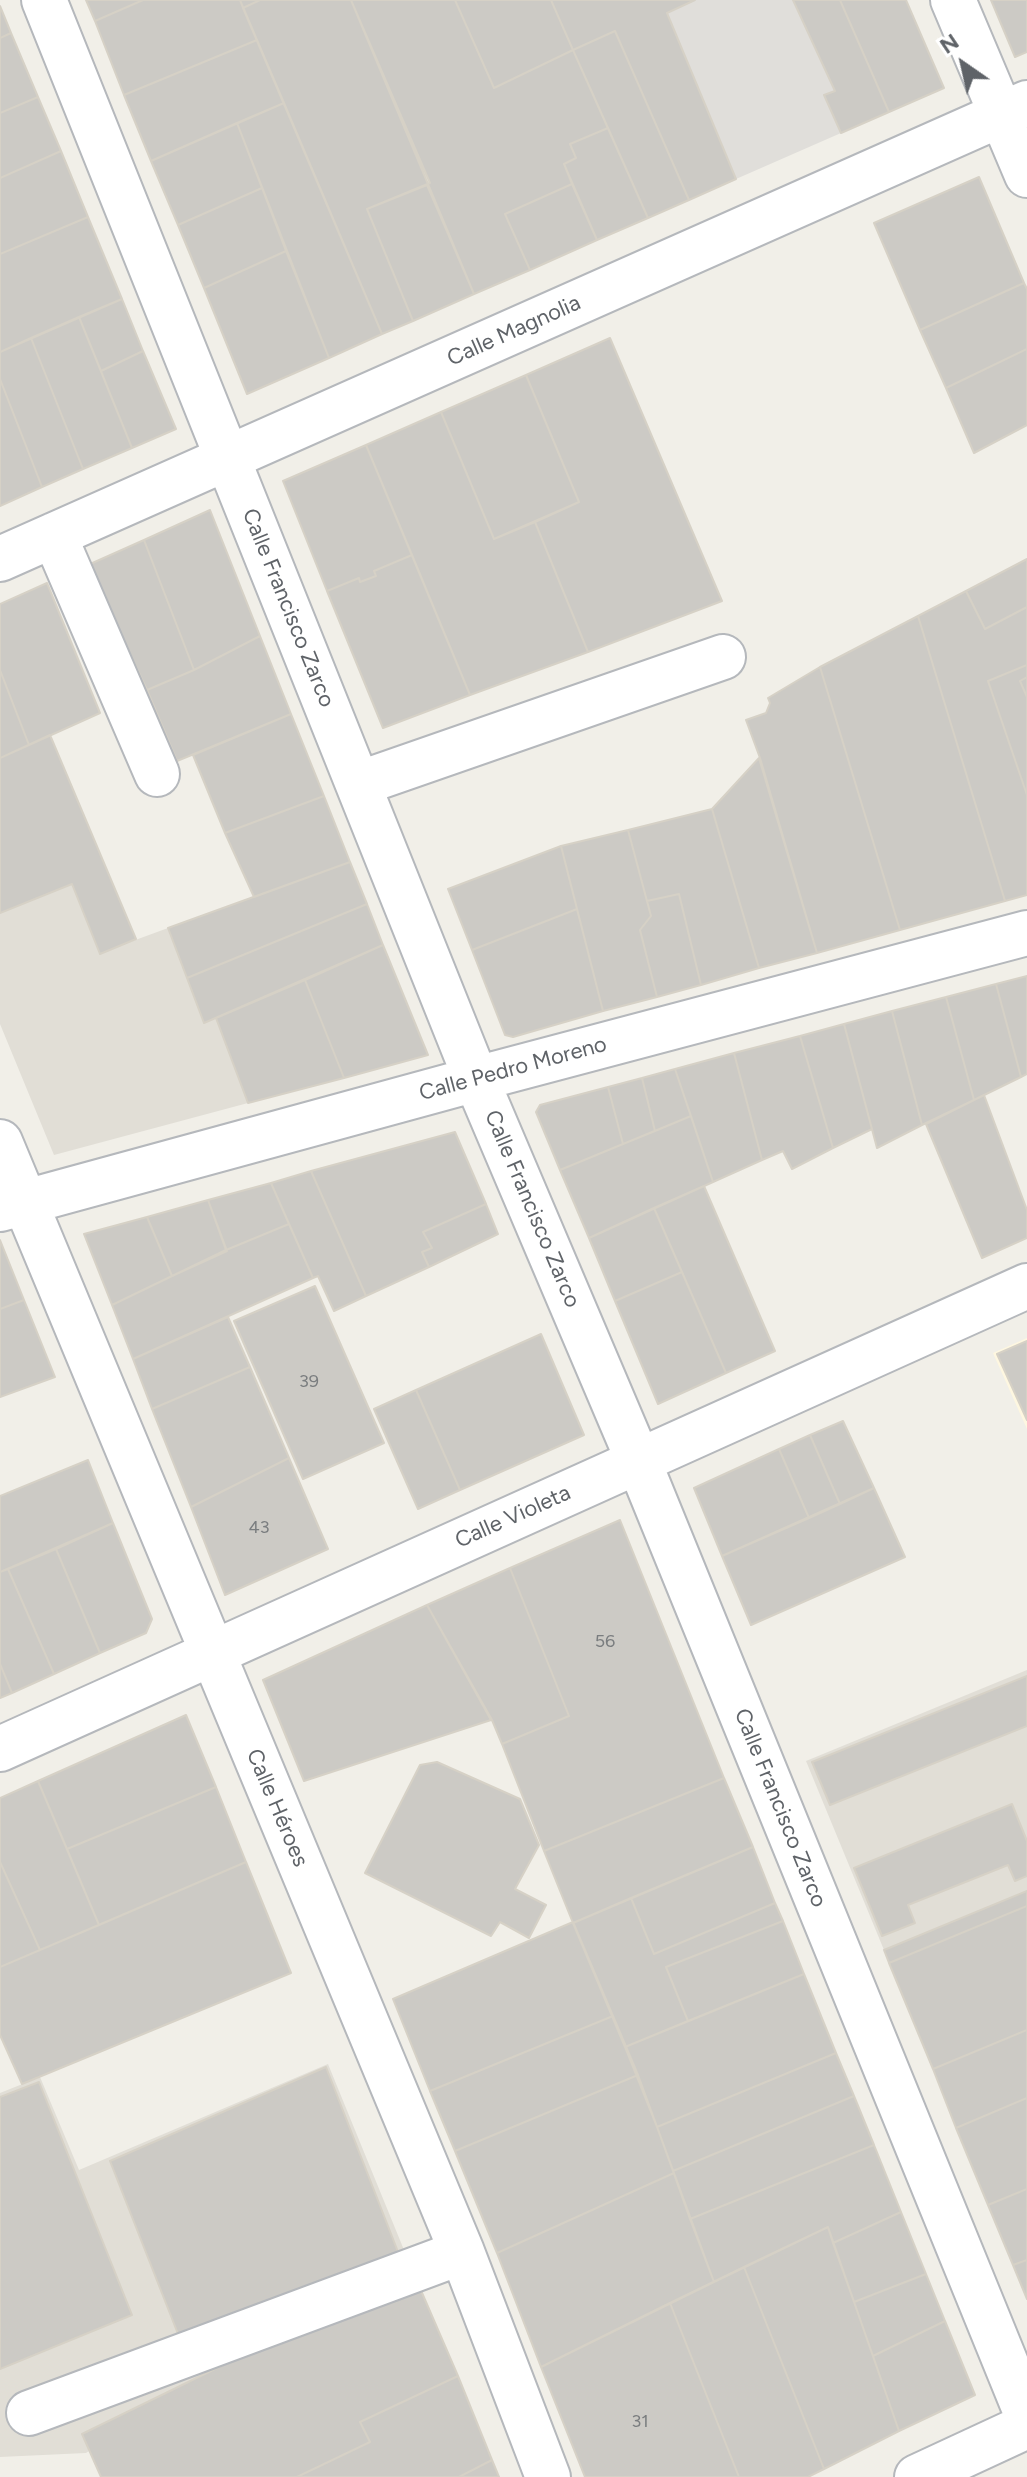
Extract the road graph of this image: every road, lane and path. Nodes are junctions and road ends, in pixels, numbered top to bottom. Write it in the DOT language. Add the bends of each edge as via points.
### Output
graph roads {
  1 [pos="44,0"];
  2 [pos="953,0"];
  3 [pos="1014,109"];
  4 [pos="1027,175"];
  5 [pos="228,457"];
  6 [pos="54,535"];
  7 [pos="0,559"];
  8 [pos="723,657"];
  9 [pos="157,774"];
  10 [pos="358,784"];
  11 [pos="1027,933"];
  12 [pos="476,1079"];
  13 [pos="0,1142"];
  14 [pos="12,1205"];
  15 [pos="1026,1288"];
  16 [pos="638,1460"];
  17 [pos="212,1654"];
  18 [pos="0,1749"];
  19 [pos="462,2252"];
  20 [pos="29,2413"];
  21 [pos="1027,2415"];
  22 [pos="1027,2426"];
  23 [pos="548,2477"];
  24 [pos="917,2477"];
  1 -- 5 [label="street, Calle Francisco Zarco"];
  2 -- 3 [label="street"];
  3 -- 4 [label="street"];
  3 -- 5 [label="street, Calle Magnolia"];
  5 -- 6 [label="street, Calle Magnolia"];
  5 -- 10 [label="street, Calle Francisco Zarco"];
  6 -- 7 [label="street, Calle Magnolia"];
  6 -- 9 [label="street"];
  8 -- 10 [label="street"];
  10 -- 12 [label="street, Calle Francisco Zarco"];
  11 -- 12 [label="street, Calle Pedro Moreno"];
  12 -- 14 [label="street, Calle Pedro Moreno"];
  12 -- 16 [label="street, Calle Francisco Zarco"];
  13 -- 14 [label="street, Calle Héroes"];
  14 -- 17 [label="street, Calle Héroes"];
  15 -- 16 [label="street, Calle Violeta"];
  16 -- 17 [label="street, Calle Violeta"];
  16 -- 21 [label="street, Calle Francisco Zarco"];
  17 -- 18 [label="street, Calle Violeta"];
  17 -- 19 [label="street, Calle Héroes"];
  19 -- 20 [label="street"];
  19 -- 23 [label="street, Calle Héroes"];
  22 -- 24 [label="street"];
}
